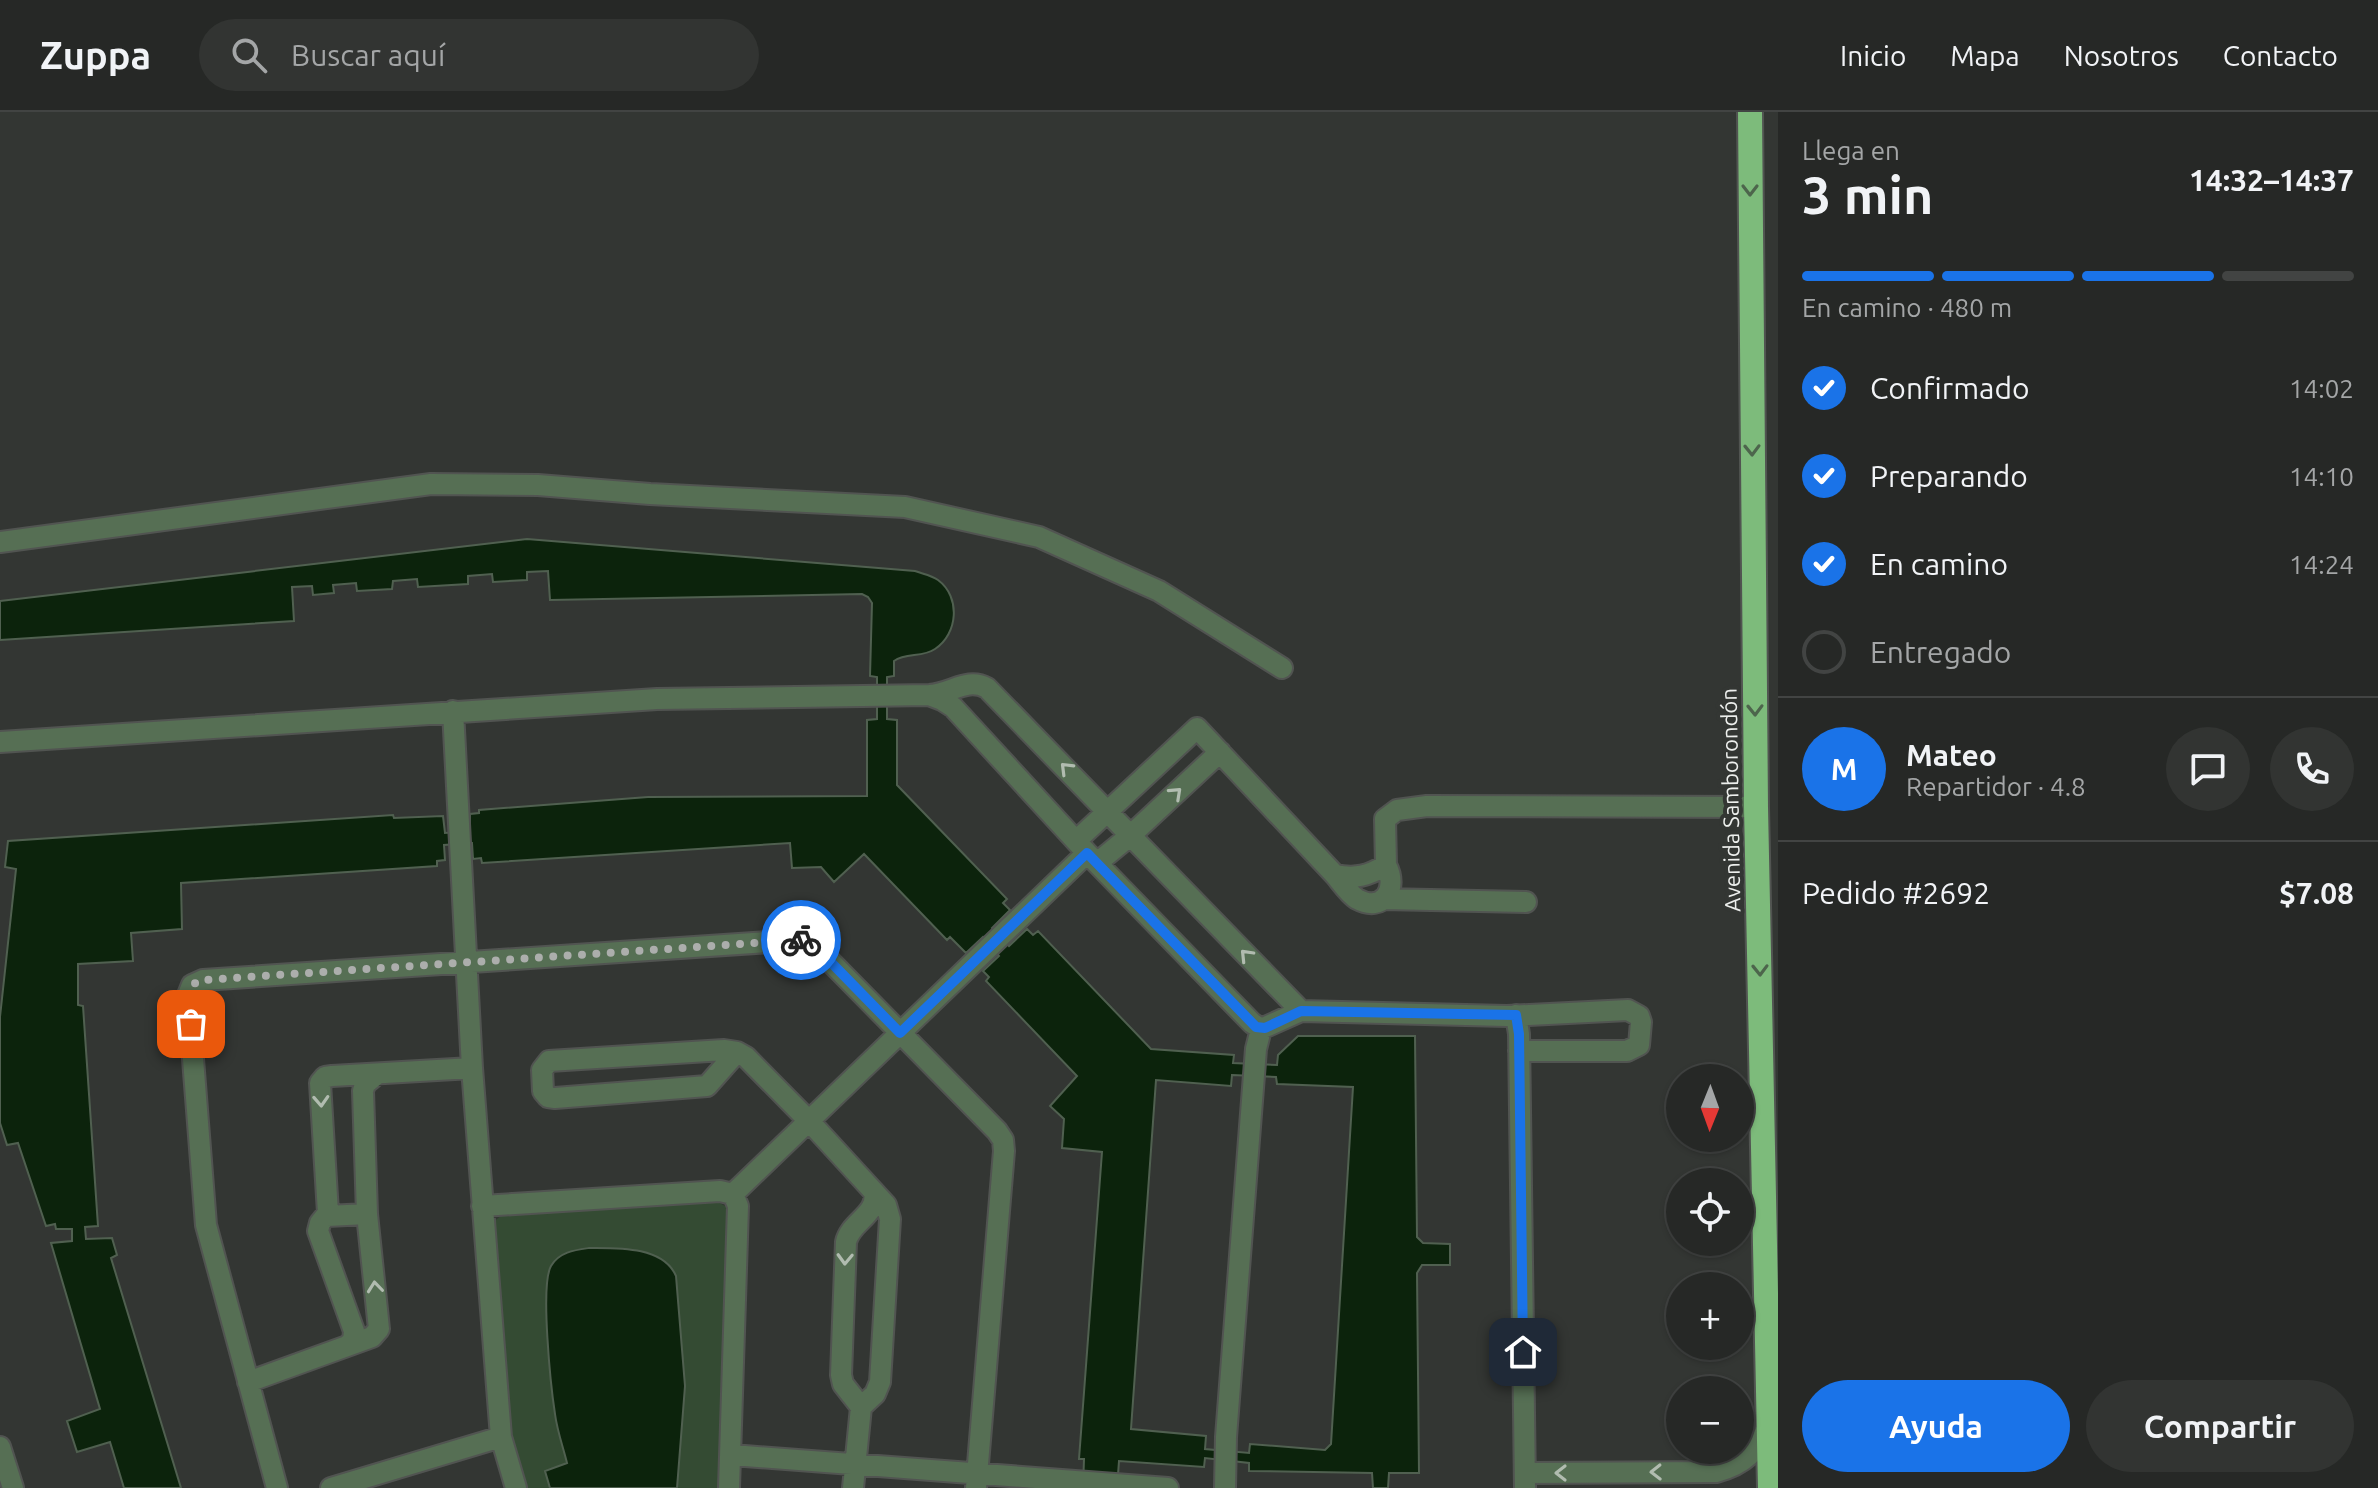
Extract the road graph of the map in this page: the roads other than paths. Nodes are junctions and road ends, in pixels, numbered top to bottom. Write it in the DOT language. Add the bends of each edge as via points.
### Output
graph roads {
  1 [pos="1750,112"];
  2 [pos="0,542"];
  3 [pos="1282,668"];
  4 [pos="929,695"];
  5 [pos="453,711"];
  6 [pos="0,742"];
  7 [pos="1220,752"];
  8 [pos="1756,807"];
  9 [pos="1107,810"];
  10 [pos="1131,835"];
  11 [pos="1087,852"];
  12 [pos="1386,865"];
  13 [pos="1335,875"];
  14 [pos="1383,899"];
  15 [pos="1526,902"];
  16 [pos="466,961"];
  17 [pos="1301,1011"];
  18 [pos="1516,1015"];
  19 [pos="1261,1029"];
  20 [pos="900,1033"];
  21 [pos="1519,1051"];
  22 [pos="737,1052"];
  23 [pos="472,1068"];
  24 [pos="377,1074"];
  25 [pos="809,1121"];
  26 [pos="874,1192"];
  27 [pos="733,1194"];
  28 [pos="482,1206"];
  29 [pos="367,1214"];
  30 [pos="327,1216"];
  31 [pos="348,1345"];
  32 [pos="248,1382"];
  33 [pos="861,1407"];
  34 [pos="1769,1424"];
  35 [pos="501,1437"];
  36 [pos="0,1447"];
  37 [pos="732,1455"];
  38 [pos="854,1466"];
  39 [pos="1225,1480"];
  40 [pos="1525,1480"];
  41 [pos="976,1481"];
  42 [pos="13,1488"];
  43 [pos="277,1488"];
  44 [pos="331,1488"];
  45 [pos="516,1488"];
  46 [pos="729,1488"];
  47 [pos="853,1488"];
  48 [pos="1168,1488"];
  49 [pos="1770,1488"];
  1 -- 8 [label="highway, Avenida Samborondón, one-way"];
  2 -- 3 [label="street" via="431,484 538,485 905,507 1039,537 1159,591"];
  4 -- 5 [label="street" via="657,699"];
  9 -- 4 [label="street, one-way" via="987,688 970,683"];
  4 -- 11 [label="street" via="953,707"];
  5 -- 6 [label="street"];
  5 -- 16 [label="street"];
  7 -- 9 [label="street" via="1197,728"];
  10 -- 7 [label="street, one-way"];
  7 -- 13 [label="street"];
  8 -- 12 [label="street" via="1397,810 1385,819"];
  8 -- 34 [label="highway, Avenida Samborondón, one-way"];
  9 -- 10 [label="street"];
  9 -- 11 [label="street"];
  10 -- 11 [label="street"];
  17 -- 10 [label="street, one-way"];
  11 -- 19 [label="street"];
  11 -- 20 [label="street"];
  12 -- 13 [label="street" via="1352,879"];
  12 -- 14 [label="street" via="1392,888"];
  13 -- 14 [label="street" via="1356,898 1371,903"];
  14 -- 15 [label="street"];
  16 -- 20 [label="street" via="799,940 815,946"];
  16 -- 23 [label="street"];
  16 -- 32 [label="street" via="203,980 189,990 206,1225"];
  17 -- 18 [label="street"];
  17 -- 19 [label="street"];
  18 -- 21 [label="street"];
  18 -- 21 [label="street" via="1628,1010 1641,1022 1639,1045 1627,1051"];
  19 -- 39 [label="street"];
  20 -- 25 [label="street"];
  20 -- 41 [label="street" via="1003,1140"];
  21 -- 40 [label="street"];
  22 -- 22 [label="street" via="549,1061 542,1070 543,1091 555,1098 707,1086"];
  22 -- 25 [label="street"];
  23 -- 24 [label="street"];
  23 -- 28 [label="street"];
  24 -- 29 [label="street" via="363,1091"];
  24 -- 30 [label="street, one-way" via="325,1077 320,1083"];
  25 -- 26 [label="street"];
  25 -- 27 [label="street"];
  26 -- 33 [label="street" via="890,1219 880,1382"];
  26 -- 33 [label="street, one-way" via="873,1207 852,1227 846,1242 841,1375"];
  27 -- 28 [label="street"];
  27 -- 37 [label="street" via="738,1206"];
  28 -- 35 [label="street"];
  29 -- 30 [label="street"];
  31 -- 29 [label="street, one-way" via="379,1329"];
  30 -- 31 [label="street" via="318,1231 354,1331"];
  31 -- 32 [label="street"];
  32 -- 43 [label="street"];
  33 -- 38 [label="street"];
  34 -- 40 [label="street, one-way" via="1755,1452 1716,1472"];
  34 -- 49 [label="highway, Avenida Samborondón"];
  35 -- 44 [label="street"];
  35 -- 45 [label="street"];
  36 -- 42 [label="street"];
  37 -- 38 [label="street"];
  37 -- 46 [label="street"];
  38 -- 41 [label="street"];
  38 -- 47 [label="street"];
  41 -- 48 [label="street" via="1077,1480"];
}
